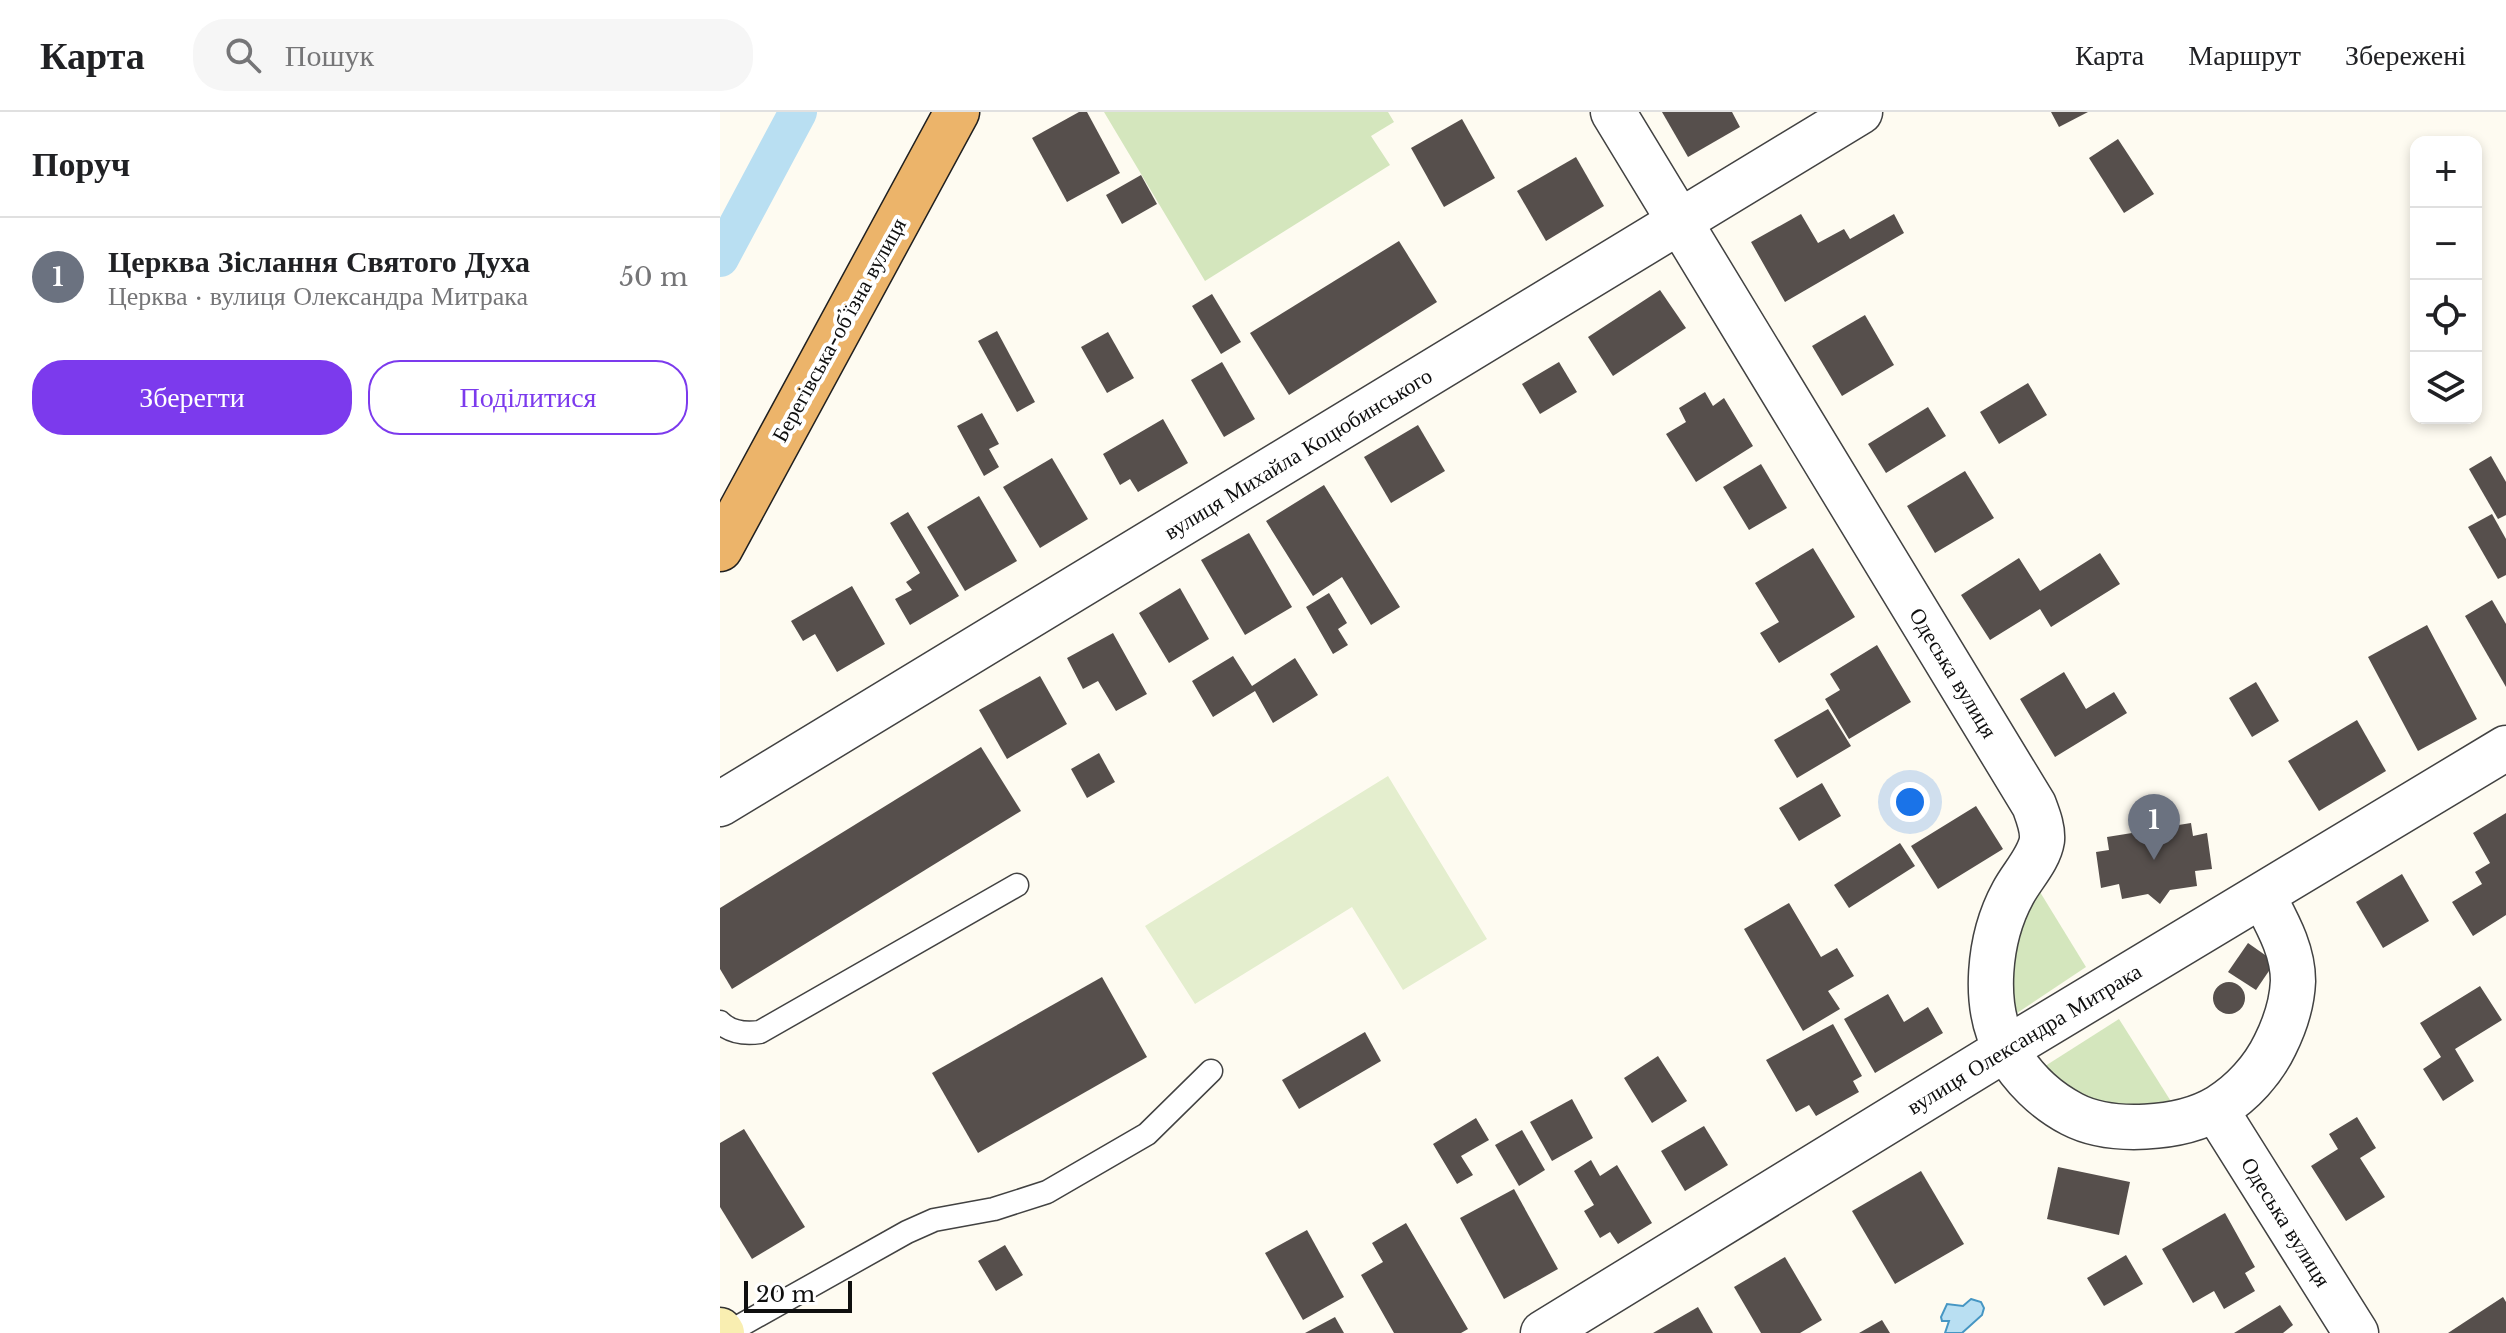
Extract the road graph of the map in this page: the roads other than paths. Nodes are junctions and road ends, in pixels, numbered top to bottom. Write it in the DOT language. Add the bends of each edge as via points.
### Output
graph roads {
  1 [pos="957,112"];
  2 [pos="1613,112"];
  3 [pos="1860,112"];
  4 [pos="1680,223"];
  5 [pos="720,549"];
  6 [pos="2506,748"];
  7 [pos="725,794"];
  8 [pos="1017,885"];
  9 [pos="2263,896"];
  10 [pos="720,1022"];
  11 [pos="2006,1049"];
  12 [pos="1211,1071"];
  13 [pos="2216,1110"];
  14 [pos="723,1332"];
  15 [pos="1543,1333"];
  16 [pos="2356,1333"];
  1 -- 5 [label="highway, Берегівська-обʼїзна вулиця"];
  2 -- 4 [label="street, Одеська вулиця"];
  3 -- 4 [label="street, вулиця Михайла Коцюбинського"];
  4 -- 7 [label="street, вулиця Михайла Коцюбинського"];
  4 -- 11 [label="street, Одеська вулиця" via="2034,805 2042,841 2006,905 1990,974"];
  6 -- 9 [label="street, вулиця Олександра Митрака"];
  8 -- 10 [label="lane" via="760,1032 744,1034"];
  9 -- 11 [label="street, вулиця Олександра Митрака"];
  9 -- 13 [label="street, Одеська вулиця" via="2286,940 2293,981 2287,1020 2269,1058"];
  11 -- 13 [label="street, Одеська вулиця" via="2034,1087 2072,1114 2103,1125 2162,1125"];
  11 -- 15 [label="street, вулиця Олександра Митрака"];
  12 -- 14 [label="lane" via="1147,1134 1047,1192 934,1220"];
  13 -- 16 [label="street, Одеська вулиця"];
}
